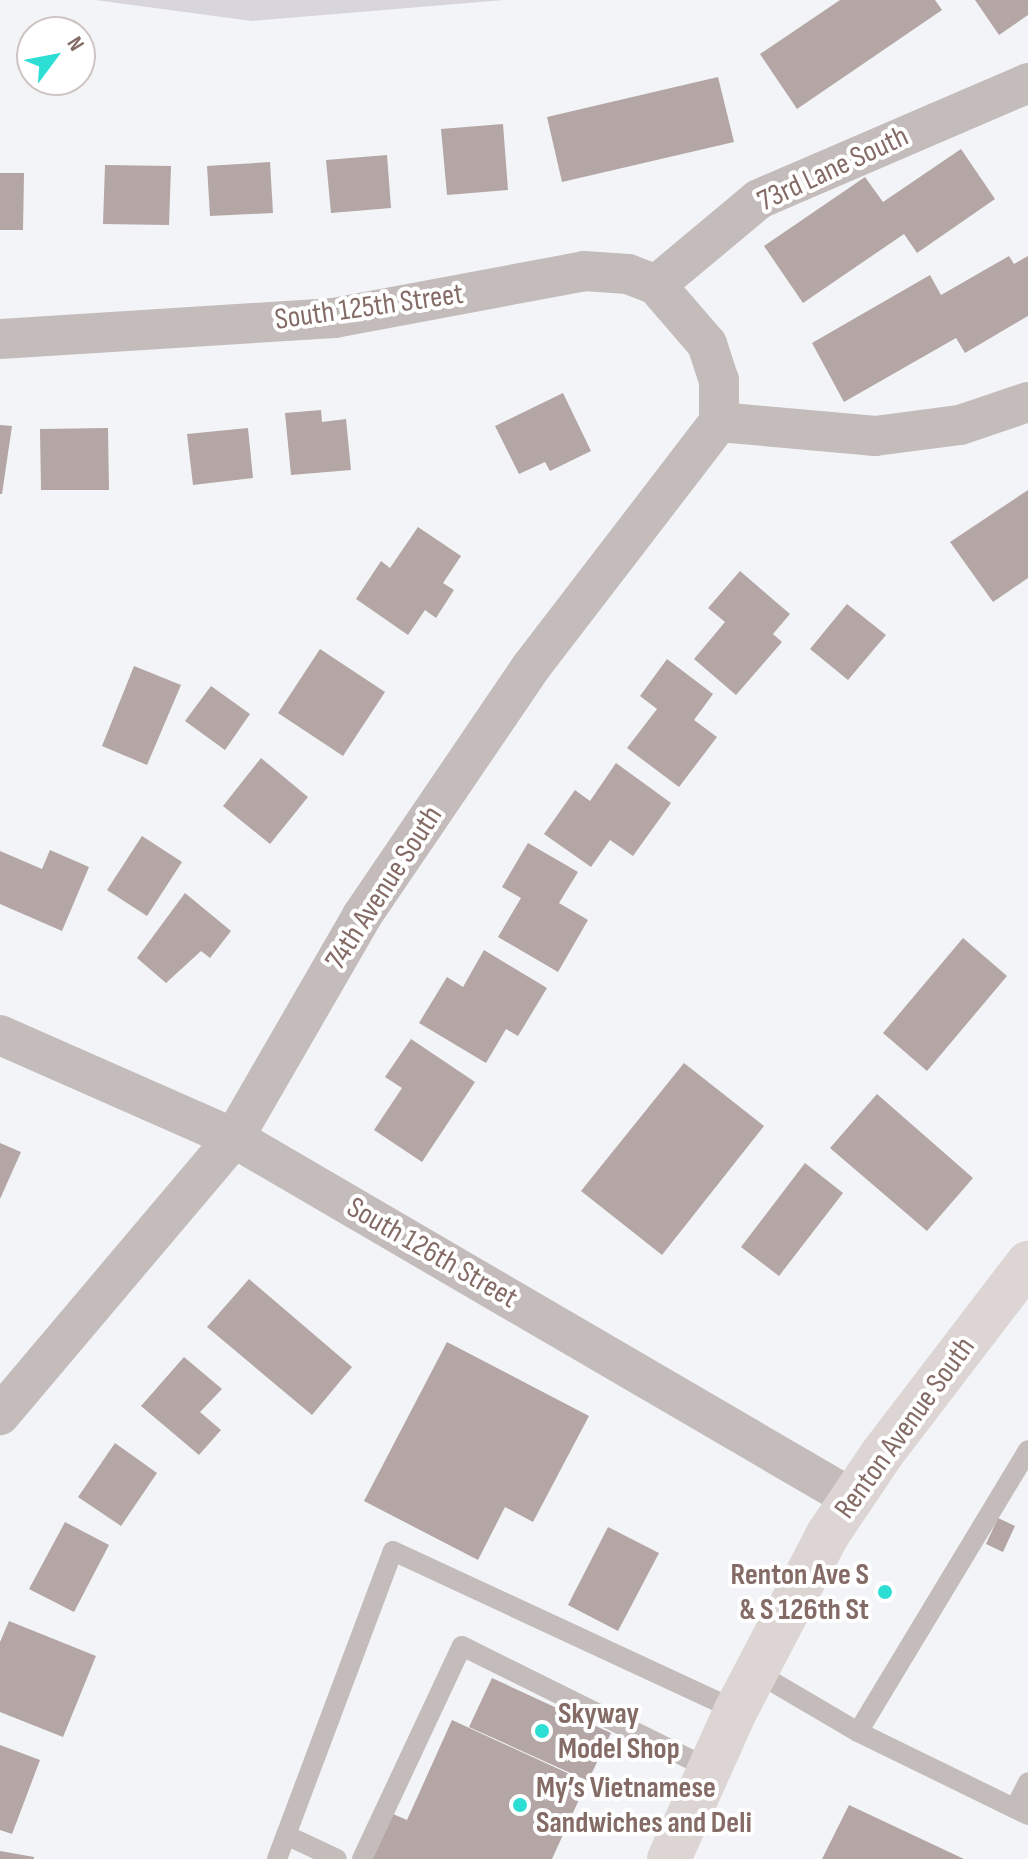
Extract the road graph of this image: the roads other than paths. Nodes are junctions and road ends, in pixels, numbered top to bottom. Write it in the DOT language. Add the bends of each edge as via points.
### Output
graph roads {
  1 [pos="1028,83"];
  2 [pos="656,285"];
  3 [pos="0,339"];
  4 [pos="1028,402"];
  5 [pos="719,422"];
  6 [pos="0,1035"];
  7 [pos="234,1138"];
  8 [pos="1028,1263"];
  9 [pos="0,1415"];
  10 [pos="1028,1450"];
  11 [pos="851,1498"];
  12 [pos="756,1672"];
  13 [pos="736,1710"];
  14 [pos="858,1732"];
  15 [pos="708,1768"];
  16 [pos="1028,1782"];
  17 [pos="1021,1811"];
  18 [pos="286,1835"];
  19 [pos="277,1859"];
  20 [pos="337,1859"];
  21 [pos="362,1859"];
  22 [pos="669,1859"];
  1 -- 2 [label="street, 73rd Lane South" via="759,199"];
  2 -- 3 [label="street, South 125th Street" via="628,274 584,271 334,318"];
  2 -- 5 [label="street" via="707,344 719,380"];
  4 -- 5 [label="street" via="960,425 875,436"];
  5 -- 7 [label="street, 74th Avenue South" via="531,667 362,916"];
  6 -- 7 [label="street, South 126th Street"];
  7 -- 9 [label="street, 74th Avenue South"];
  7 -- 11 [label="street, South 126th Street"];
  8 -- 11 [label="main road, Renton Avenue South"];
  10 -- 14 [label="lane"];
  11 -- 12 [label="main road, Renton Avenue South"];
  12 -- 13 [label="main road, Renton Avenue South"];
  12 -- 14 [label="lane"];
  13 -- 15 [label="main road, Renton Avenue South"];
  13 -- 18 [label="lane" via="393,1551"];
  14 -- 17 [label="lane"];
  15 -- 21 [label="lane" via="462,1646"];
  15 -- 22 [label="main road, Renton Avenue South"];
  16 -- 17 [label="lane"];
  18 -- 19 [label="lane"];
  18 -- 20 [label="lane"];
}
